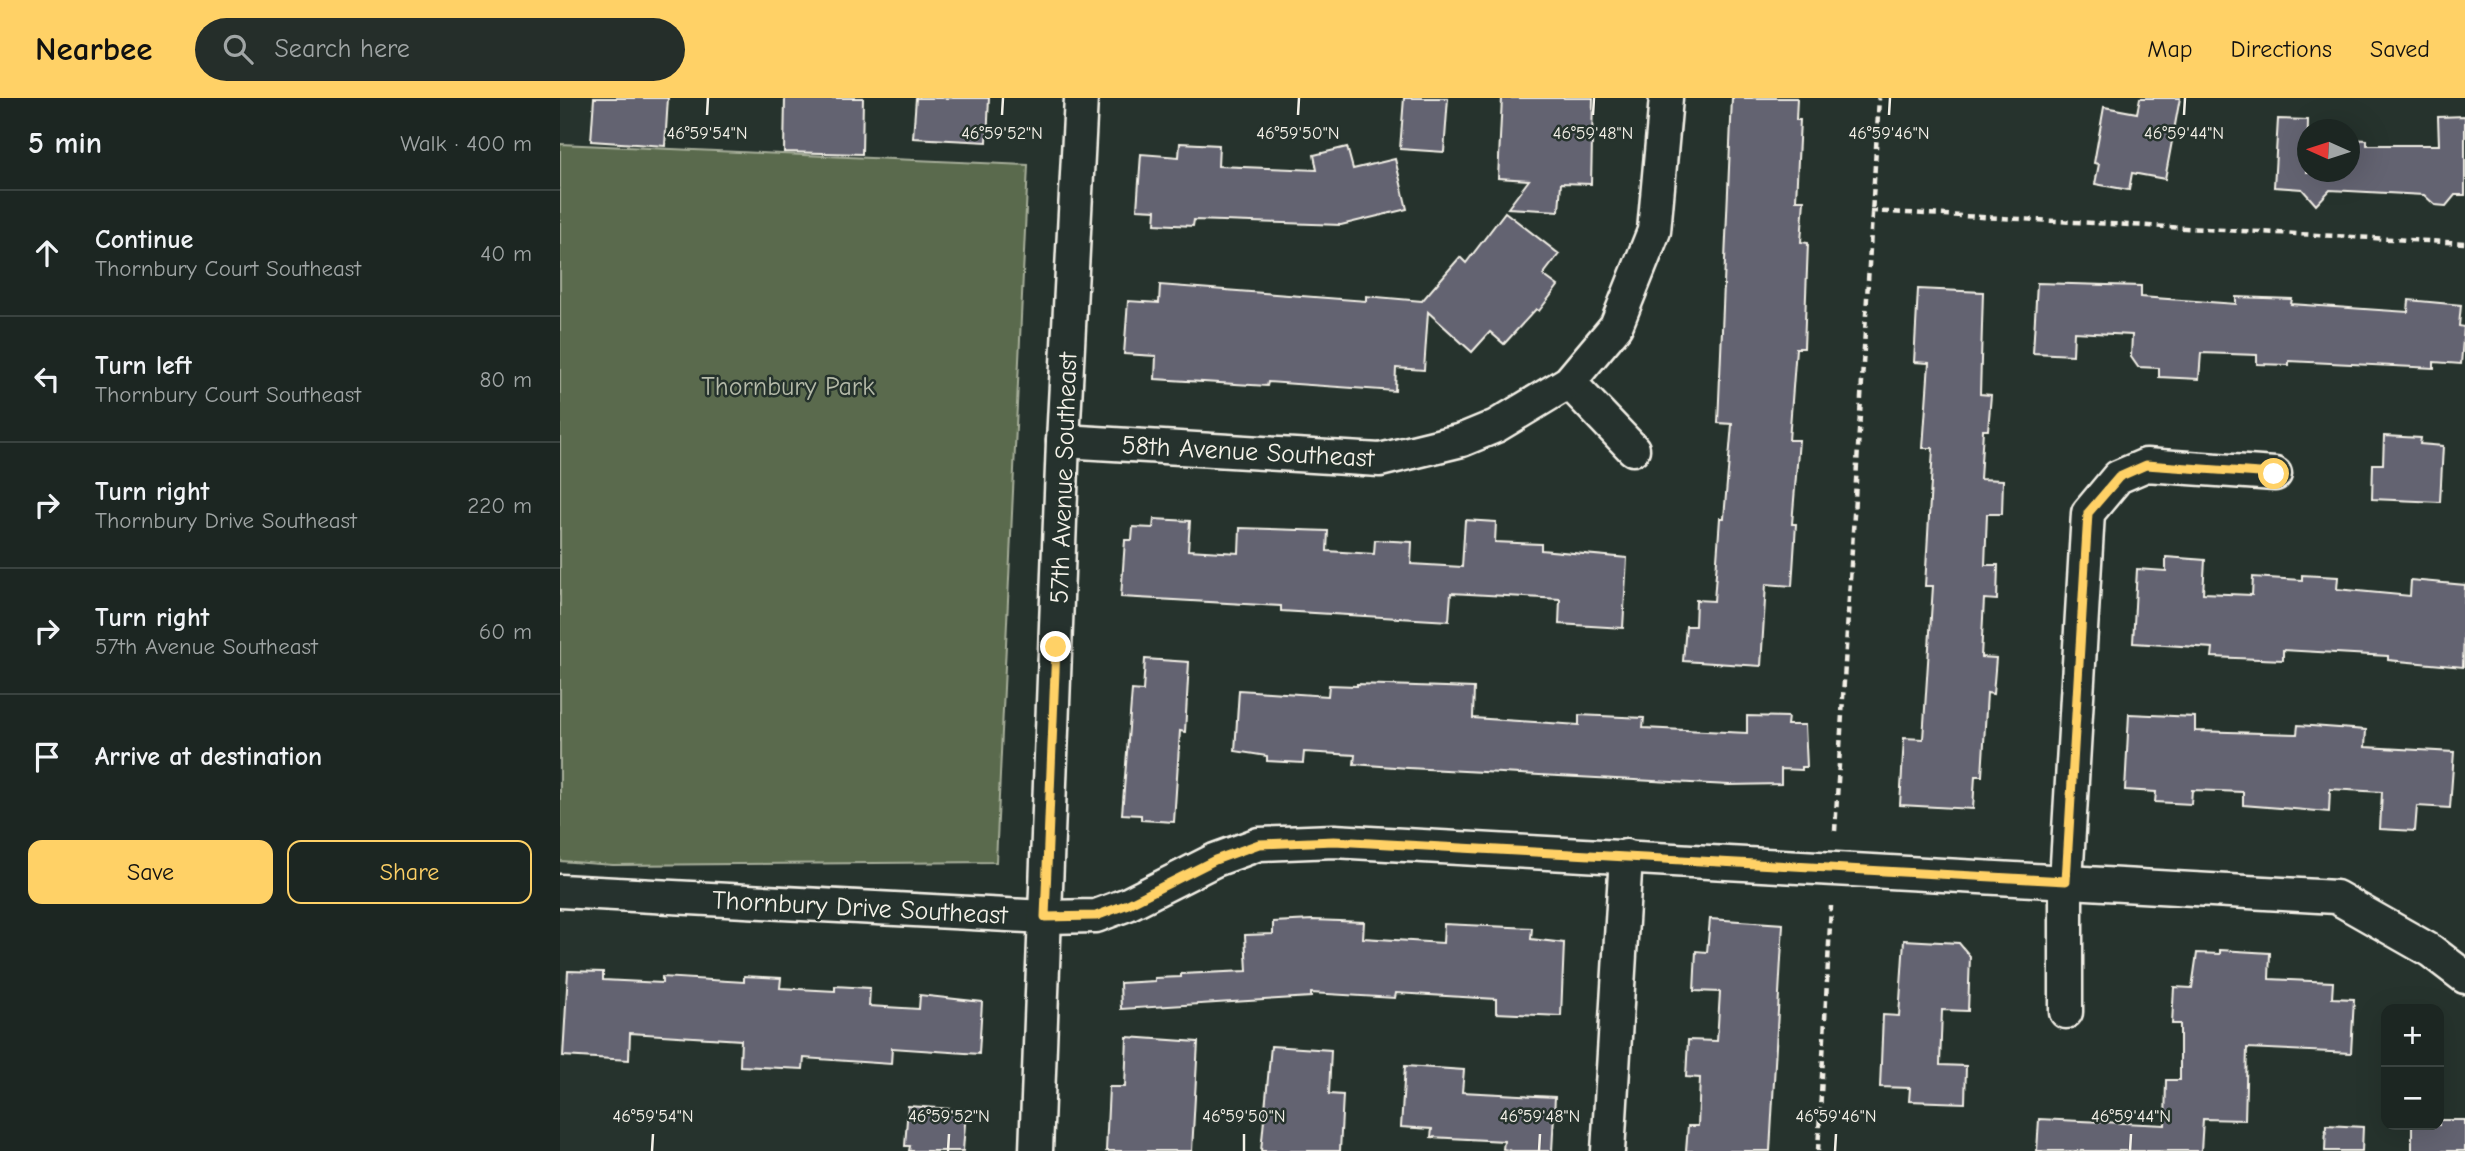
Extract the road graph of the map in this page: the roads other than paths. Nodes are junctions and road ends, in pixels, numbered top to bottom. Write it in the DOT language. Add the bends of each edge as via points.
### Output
graph roads {
  1 [pos="1081,98"];
  2 [pos="1666,98"];
  3 [pos="1569,382"];
  4 [pos="1063,441"];
  5 [pos="1633,449"];
  6 [pos="2274,474"];
  7 [pos="1626,856"];
  8 [pos="2066,881"];
  9 [pos="560,891"];
  10 [pos="1045,917"];
  11 [pos="2465,977"];
  12 [pos="2067,1012"];
  13 [pos="1036,1151"];
  14 [pos="1608,1151"];
  1 -- 4 [label="street, 57th Avenue Southeast"];
  2 -- 3 [label="street, 58th Avenue Southeast" via="1654,231 1616,326"];
  3 -- 4 [label="street, 58th Avenue Southeast" via="1496,426 1462,440 1380,460"];
  3 -- 5 [label="street"];
  4 -- 10 [label="street, 57th Avenue Southeast"];
  6 -- 8 [label="street" via="2146,465 2119,477 2088,513"];
  7 -- 8 [label="street, Thornbury Drive Southeast"];
  7 -- 10 [label="street, Thornbury Drive Southeast" via="1334,841 1259,844 1096,916"];
  7 -- 14 [label="street"];
  8 -- 11 [label="street, Thornbury Drive Southeast" via="2336,897 2431,951"];
  8 -- 12 [label="street"];
  9 -- 10 [label="street, Thornbury Drive Southeast"];
  10 -- 13 [label="street, 57th Avenue Southeast"];
}
